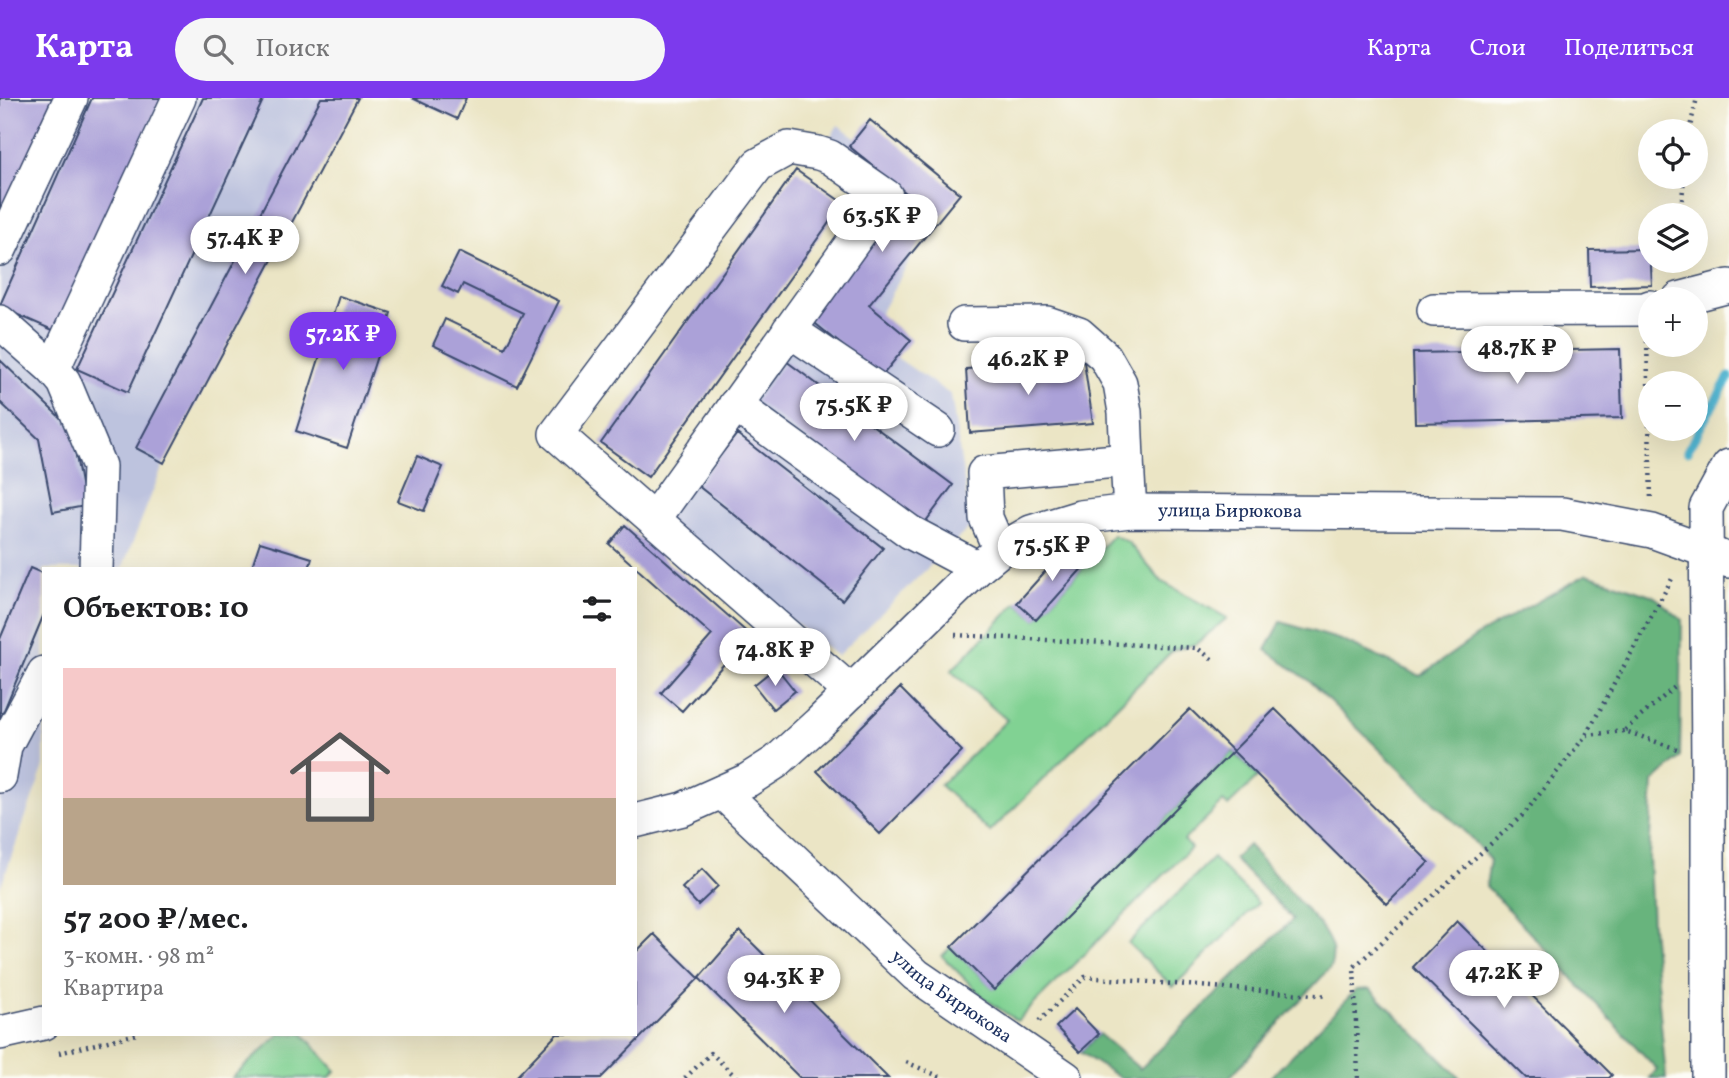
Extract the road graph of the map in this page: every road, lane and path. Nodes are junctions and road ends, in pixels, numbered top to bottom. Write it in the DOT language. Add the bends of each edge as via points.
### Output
graph roads {
  1 [pos="71,98"];
  2 [pos="179,98"];
  3 [pos="1697,98"];
  4 [pos="1692,119"];
  5 [pos="1683,189"];
  6 [pos="1682,200"];
  7 [pos="0,249"];
  8 [pos="1729,286"];
  9 [pos="1708,291"];
  10 [pos="1638,308"];
  11 [pos="1434,310"];
  12 [pos="0,322"];
  13 [pos="964,324"];
  14 [pos="789,330"];
  15 [pos="1649,357"];
  16 [pos="53,369"];
  17 [pos="735,405"];
  18 [pos="938,430"];
  19 [pos="1127,460"];
  20 [pos="1729,466"];
  21 [pos="1130,511"];
  22 [pos="653,519"];
  23 [pos="1651,531"];
  24 [pos="1718,556"];
  25 [pos="989,559"];
  26 [pos="96,567"];
  27 [pos="1677,570"];
  28 [pos="912,633"];
  29 [pos="1212,659"];
  30 [pos="42,677"];
  31 [pos="1677,685"];
  32 [pos="851,692"];
  33 [pos="1625,731"];
  34 [pos="1586,735"];
  35 [pos="1708,762"];
  36 [pos="0,776"];
  37 [pos="722,792"];
  38 [pos="637,820"];
  39 [pos="1327,996"];
  40 [pos="1038,1022"];
  41 [pos="42,1023"];
  42 [pos="0,1033"];
  43 [pos="129,1036"];
  44 [pos="52,1055"];
  45 [pos="906,1062"];
  46 [pos="685,1078"];
  47 [pos="737,1078"];
  48 [pos="943,1078"];
  49 [pos="1066,1078"];
  50 [pos="1358,1078"];
  51 [pos="1708,1078"];
  1 -- 7 [label="street"];
  2 -- 16 [label="street"];
  3 -- 4 [label="path"];
  5 -- 6 [label="path"];
  8 -- 9 [label="street"];
  10 -- 11 [label="street"];
  12 -- 16 [label="street"];
  13 -- 19 [label="street" via="1047,323 1079,334 1105,357 1120,383"];
  14 -- 17 [label="street"];
  14 -- 18 [label="street"];
  14 -- 22 [label="street" via="886,196 830,157 789,148 758,164 556,433"];
  15 -- 23 [label="path"];
  16 -- 26 [label="street" via="64,382 99,466"];
  17 -- 22 [label="street"];
  17 -- 25 [label="street" via="910,532"];
  19 -- 21 [label="street"];
  19 -- 25 [label="street" via="984,473"];
  20 -- 24 [label="street" via="1706,508"];
  21 -- 23 [label="street, улица Бирюкова" via="1562,514"];
  21 -- 25 [label="street, улица Бирюкова" via="1080,517 1031,532"];
  22 -- 32 [label="street"];
  23 -- 24 [label="street, улица Бирюкова"];
  24 -- 35 [label="street"];
  25 -- 28 [label="street, улица Бирюкова"];
  27 -- 34 [label="path"];
  28 -- 29 [label="path" via="1197,648"];
  28 -- 32 [label="street, улица Бирюкова"];
  30 -- 36 [label="street" via="5,746"];
  31 -- 33 [label="path"];
  32 -- 37 [label="street, улица Бирюкова" via="776,762"];
  33 -- 34 [label="path"];
  33 -- 35 [label="path"];
  34 -- 50 [label="path" via="1524,814 1354,967"];
  35 -- 51 [label="street"];
  37 -- 38 [label="street, улица Бирюкова" via="683,809"];
  37 -- 49 [label="street, улица Бирюкова" via="916,975"];
  39 -- 40 [label="path" via="1085,977"];
  41 -- 42 [label="street"];
  43 -- 44 [label="path"];
  45 -- 48 [label="path"];
  46 -- 47 [label="path" via="711,1053"];
}
